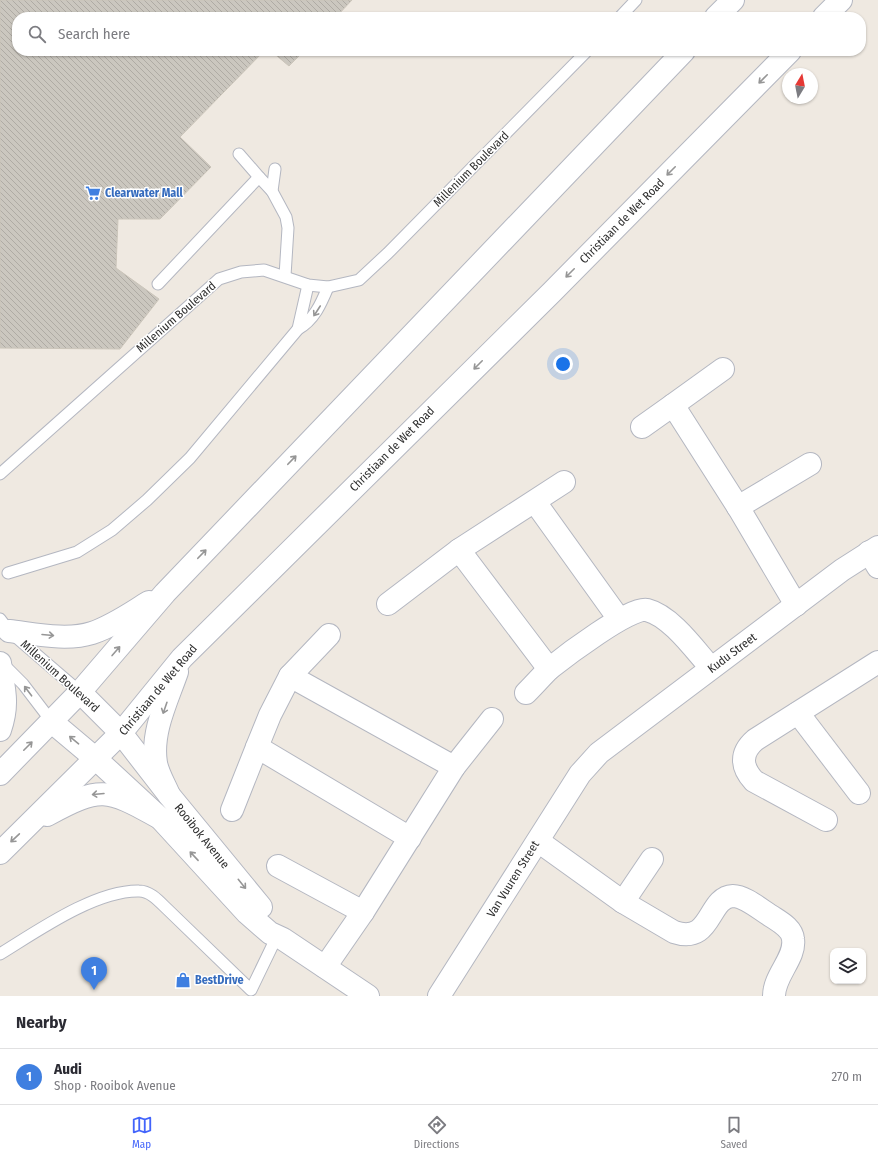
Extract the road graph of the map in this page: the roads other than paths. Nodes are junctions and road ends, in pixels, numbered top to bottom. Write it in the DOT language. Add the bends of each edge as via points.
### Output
graph roads {
  1 [pos="636,0"];
  2 [pos="733,0"];
  3 [pos="625,12"];
  4 [pos="721,12"];
  5 [pos="582,56"];
  6 [pos="679,56"];
  7 [pos="785,56"];
  8 [pos="239,154"];
  9 [pos="275,169"];
  10 [pos="259,177"];
  11 [pos="272,192"];
  12 [pos="285,276"];
  13 [pos="158,284"];
  14 [pos="308,285"];
  15 [pos="328,287"];
  16 [pos="298,329"];
  17 [pos="723,369"];
  18 [pos="673,405"];
  19 [pos="642,427"];
  20 [pos="810,464"];
  21 [pos="0,474"];
  22 [pos="564,482"];
  23 [pos="535,502"];
  24 [pos="738,507"];
  25 [pos="459,550"];
  26 [pos="875,555"];
  27 [pos="8,573"];
  28 [pos="165,593"];
  29 [pos="388,604"];
  30 [pos="796,606"];
  31 [pos="619,619"];
  32 [pos="4,625"];
  33 [pos="329,635"];
  34 [pos="182,658"];
  35 [pos="0,661"];
  36 [pos="877,665"];
  37 [pos="711,668"];
  38 [pos="550,669"];
  39 [pos="290,676"];
  40 [pos="80,692"];
  41 [pos="526,693"];
  42 [pos="798,713"];
  43 [pos="492,719"];
  44 [pos="52,722"];
  45 [pos="0,730"];
  46 [pos="121,733"];
  47 [pos="257,747"];
  48 [pos="96,759"];
  49 [pos="589,763"];
  50 [pos="454,767"];
  51 [pos="0,774"];
  52 [pos="859,793"];
  53 [pos="169,795"];
  54 [pos="232,810"];
  55 [pos="160,818"];
  56 [pos="826,820"];
  57 [pos="31,824"];
  58 [pos="410,838"];
  59 [pos="538,841"];
  60 [pos="0,853"];
  61 [pos="652,859"];
  62 [pos="278,866"];
  63 [pos="623,902"];
  64 [pos="363,912"];
  65 [pos="280,936"];
  66 [pos="0,954"];
  67 [pos="325,967"];
  68 [pos="250,993"];
  69 [pos="448,993"];
  70 [pos="368,996"];
  71 [pos="774,996"];
  1 -- 3 [label="lane"];
  2 -- 4 [label="street"];
  5 -- 15 [label="lane, Millenium Boulevard" via="388,254 359,280"];
  28 -- 6 [label="street, one-way"];
  7 -- 34 [label="street, Christiaan de Wet Road, one-way" via="552,292"];
  8 -- 10 [label="lane"];
  9 -- 11 [label="lane"];
  10 -- 11 [label="lane"];
  10 -- 13 [label="lane"];
  11 -- 12 [label="lane" via="286,217 288,228"];
  12 -- 14 [label="lane, Millenium Boulevard"];
  12 -- 21 [label="lane, Millenium Boulevard" via="264,270 241,272 219,279"];
  14 -- 15 [label="lane, Millenium Boulevard"];
  14 -- 16 [label="lane"];
  15 -- 16 [label="lane, one-way" via="313,317"];
  16 -- 27 [label="lane" via="190,458 112,530 77,552"];
  17 -- 18 [label="street"];
  18 -- 19 [label="street"];
  18 -- 24 [label="street"];
  20 -- 24 [label="street"];
  22 -- 23 [label="street"];
  23 -- 25 [label="street"];
  23 -- 31 [label="street"];
  24 -- 30 [label="street"];
  25 -- 29 [label="street"];
  25 -- 38 [label="street"];
  26 -- 30 [label="street, Kudu Street" via="842,570"];
  32 -- 28 [label="street, one-way" via="70,636 91,634 110,626"];
  40 -- 28 [label="street, one-way"];
  30 -- 37 [label="street, Kudu Street"];
  31 -- 37 [label="street" via="633,612 646,610 663,616"];
  31 -- 38 [label="street"];
  32 -- 40 [label="lane, Millenium Boulevard"];
  33 -- 39 [label="street"];
  34 -- 46 [label="street, Christiaan de Wet Road"];
  34 -- 53 [label="street, one-way" via="156,737 156,765"];
  44 -- 35 [label="lane, one-way" via="23,684"];
  35 -- 45 [label="street" via="6,702"];
  36 -- 42 [label="street"];
  37 -- 49 [label="street, Kudu Street"];
  38 -- 41 [label="street"];
  39 -- 47 [label="street"];
  39 -- 50 [label="street"];
  40 -- 44 [label="street"];
  40 -- 46 [label="street, Millenium Boulevard"];
  42 -- 52 [label="street"];
  42 -- 56 [label="street" via="749,746 745,752 744,767 754,781"];
  43 -- 50 [label="street"];
  48 -- 44 [label="street, one-way"];
  51 -- 44 [label="street, one-way"];
  46 -- 48 [label="street, Christiaan de Wet Road"];
  46 -- 53 [label="street, Rooibok Avenue"];
  47 -- 54 [label="street"];
  47 -- 58 [label="street"];
  48 -- 55 [label="street, Rooibok Avenue"];
  48 -- 57 [label="street, Christiaan de Wet Road"];
  49 -- 59 [label="street, Van Vuuren Street"];
  50 -- 58 [label="street"];
  53 -- 65 [label="street, Rooibok Avenue, one-way"];
  55 -- 57 [label="street, one-way" via="124,799 107,794 94,794 74,800"];
  65 -- 55 [label="street, Rooibok Avenue, one-way" via="247,913"];
  57 -- 60 [label="street, Christiaan de Wet Road, one-way"];
  58 -- 64 [label="street"];
  59 -- 63 [label="street"];
  59 -- 69 [label="street, Van Vuuren Street"];
  61 -- 63 [label="street"];
  62 -- 64 [label="street"];
  63 -- 71 [label="street" via="682,935 695,933 704,927 718,906 726,898 733,896 741,898 782,923 791,932 794,940 792,951 776,983"];
  64 -- 67 [label="street"];
  65 -- 67 [label="street, Rooibok Avenue"];
  65 -- 68 [label="lane"];
  66 -- 68 [label="lane" via="57,918 85,905 117,894 140,891 152,895 164,906"];
  67 -- 70 [label="street, Rooibok Avenue"];
}
